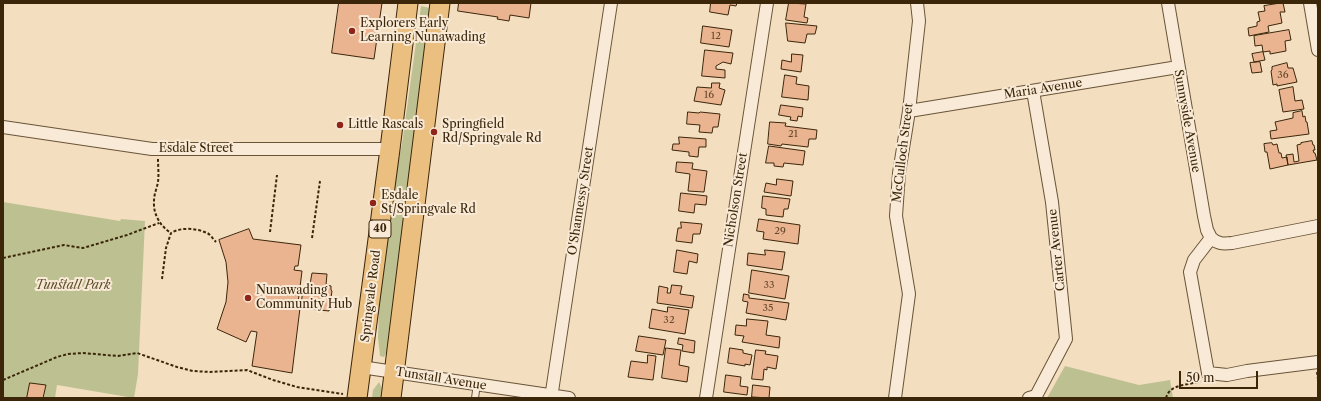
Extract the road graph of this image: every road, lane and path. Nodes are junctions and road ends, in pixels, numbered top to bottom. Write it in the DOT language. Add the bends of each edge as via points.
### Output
graph roads {
  1 [pos="408,3"];
  2 [pos="440,3"];
  3 [pos="611,3"];
  4 [pos="767,3"];
  5 [pos="917,3"];
  6 [pos="1168,3"];
  7 [pos="1310,3"];
  8 [pos="1317,37"];
  9 [pos="1318,50"];
  10 [pos="1178,67"];
  11 [pos="1033,91"];
  12 [pos="909,111"];
  13 [pos="3,127"];
  14 [pos="390,149"];
  15 [pos="158,159"];
  16 [pos="277,175"];
  17 [pos="320,181"];
  18 [pos="159,223"];
  19 [pos="1318,226"];
  20 [pos="270,232"];
  21 [pos="171,233"];
  22 [pos="312,238"];
  23 [pos="1211,238"];
  24 [pos="216,242"];
  25 [pos="3,258"];
  26 [pos="162,279"];
  27 [pos="1317,363"];
  28 [pos="361,367"];
  29 [pos="394,372"];
  30 [pos="1208,373"];
  31 [pos="3,380"];
  32 [pos="477,384"];
  33 [pos="351,396"];
  34 [pos="551,397"];
  35 [pos="391,398"];
  36 [pos="475,398"];
  37 [pos="569,398"];
  38 [pos="706,398"];
  39 [pos="895,398"];
  40 [pos="1029,398"];
  41 [pos="1166,398"];
  1 -- 14 [label="highway, Springvale Road / 40"];
  2 -- 29 [label="highway"];
  3 -- 34 [label="street, O'Shannessy Street"];
  4 -- 38 [label="street, Nicholson Street"];
  5 -- 12 [label="street, McCulloch Street" via="919,21"];
  6 -- 10 [label="street, Sunnyside Avenue"];
  7 -- 8 [label="street"];
  8 -- 9 [label="street"];
  10 -- 11 [label="street, Maria Avenue"];
  10 -- 23 [label="street, Sunnyside Avenue" via="1204,216"];
  11 -- 12 [label="street, Maria Avenue"];
  11 -- 40 [label="street, Carter Avenue" via="1052,202 1066,339 1036,396"];
  12 -- 39 [label="street, McCulloch Street" via="899,173 896,216 909,294"];
  13 -- 14 [label="street, Esdale Street" via="152,149"];
  14 -- 28 [label="highway, Springvale Road / 40"];
  15 -- 18 [label="path" via="158,182 154,201"];
  16 -- 20 [label="path"];
  17 -- 22 [label="path"];
  18 -- 21 [label="path"];
  18 -- 25 [label="path" via="127,236 83,248 64,245"];
  19 -- 23 [label="street" via="1232,243 1222,244"];
  21 -- 24 [label="path" via="190,229 208,233"];
  21 -- 26 [label="path" via="166,248"];
  23 -- 30 [label="street" via="1194,260 1190,272"];
  27 -- 30 [label="street" via="1227,375"];
  28 -- 29 [label="street, Tunstall Avenue"];
  28 -- 33 [label="highway, Springvale Road / 40"];
  29 -- 32 [label="street, Tunstall Avenue"];
  29 -- 35 [label="highway"];
  30 -- 41 [label="path" via="1199,382 1181,385 1167,392"];
  31 -- 33 [label="path" via="68,354 118,356 137,353 193,371 247,370 297,387"];
  32 -- 34 [label="street, Tunstall Avenue"];
  32 -- 36 [label="lane"];
  34 -- 37 [label="street, Tunstall Avenue"];
}
